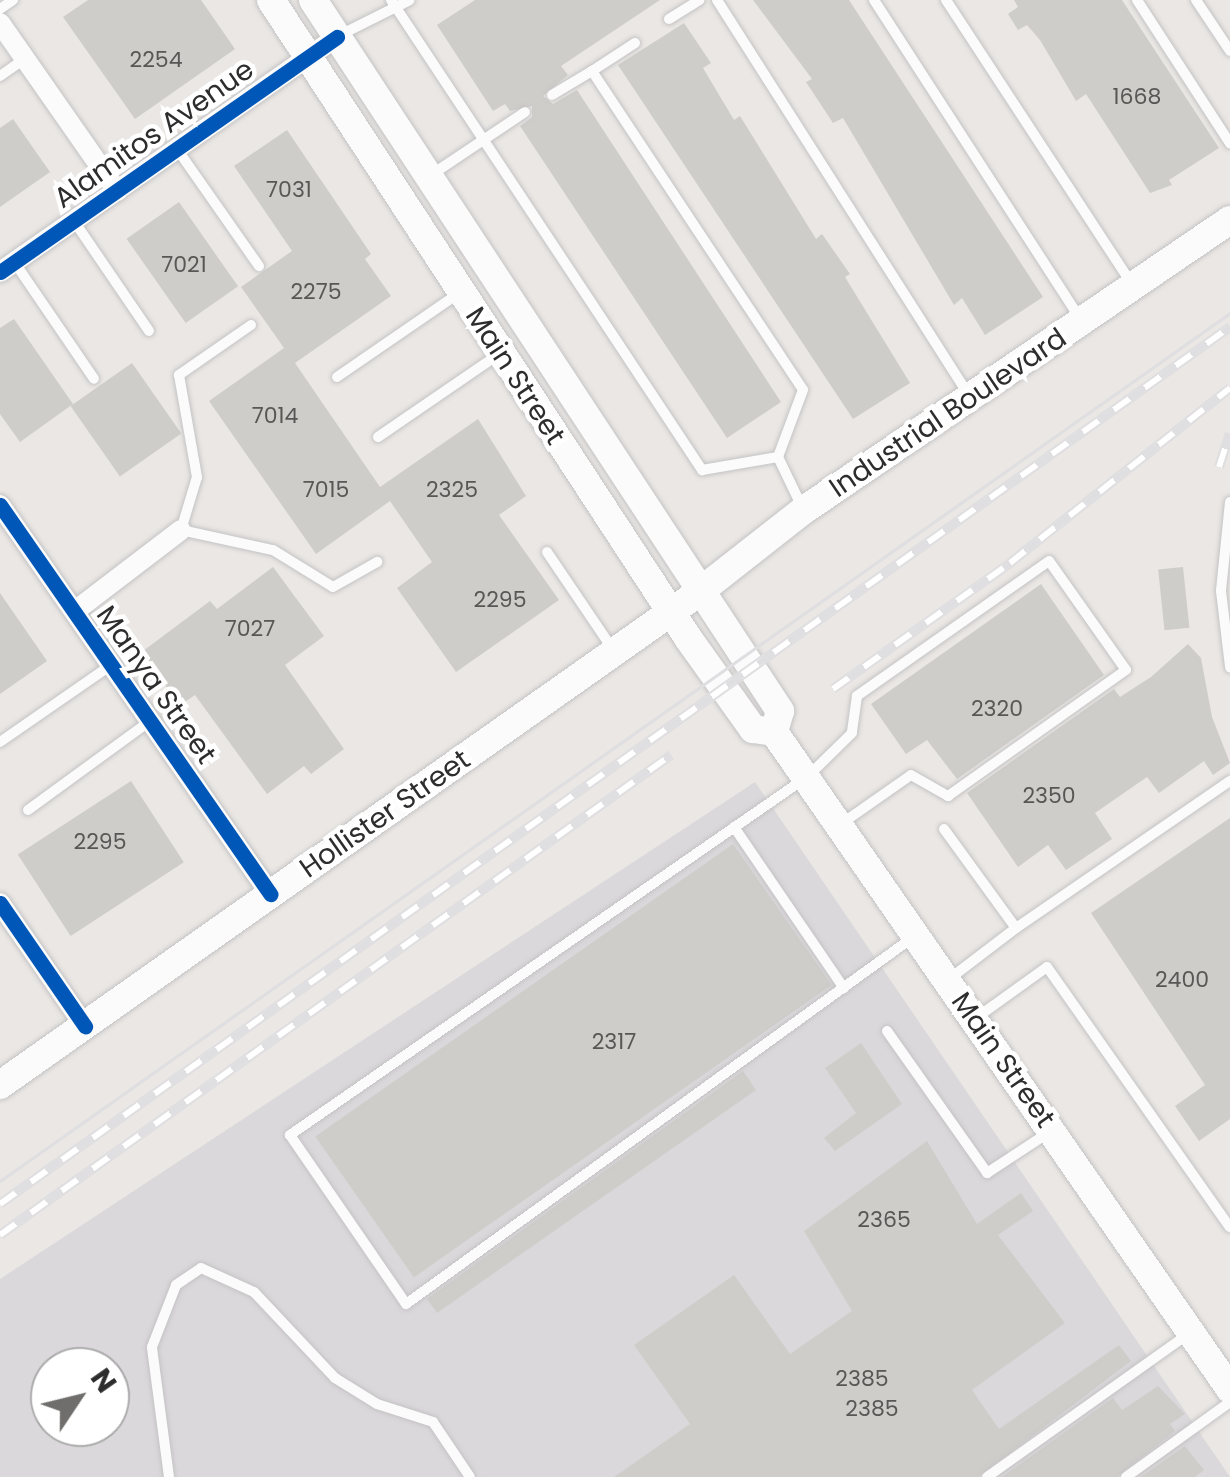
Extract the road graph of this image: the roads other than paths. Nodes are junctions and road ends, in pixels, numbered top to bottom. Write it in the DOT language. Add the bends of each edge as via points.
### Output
graph roads {
  1 [pos="12,0"];
  2 [pos="270,0"];
  3 [pos="313,0"];
  4 [pos="410,0"];
  5 [pos="698,0"];
  6 [pos="717,0"];
  7 [pos="874,0"];
  8 [pos="946,0"];
  9 [pos="1136,0"];
  10 [pos="1196,0"];
  11 [pos="394,4"];
  12 [pos="0,9"];
  13 [pos="669,19"];
  14 [pos="0,22"];
  15 [pos="337,36"];
  16 [pos="635,42"];
  17 [pos="1230,51"];
  18 [pos="25,58"];
  19 [pos="306,59"];
  20 [pos="592,71"];
  21 [pos="0,76"];
  22 [pos="552,96"];
  23 [pos="525,112"];
  24 [pos="485,139"];
  25 [pos="1230,143"];
  26 [pos="177,149"];
  27 [pos="430,176"];
  28 [pos="117,191"];
  29 [pos="74,220"];
  30 [pos="1230,220"];
  31 [pos="259,266"];
  32 [pos="7,267"];
  33 [pos="1134,288"];
  34 [pos="460,293"];
  35 [pos="1082,322"];
  36 [pos="251,325"];
  37 [pos="149,331"];
  38 [pos="500,354"];
  39 [pos="337,377"];
  40 [pos="94,379"];
  41 [pos="971,399"];
  42 [pos="378,437"];
  43 [pos="778,457"];
  44 [pos="1230,502"];
  45 [pos="0,505"];
  46 [pos="804,510"];
  47 [pos="181,530"];
  48 [pos="548,552"];
  49 [pos="377,562"];
  50 [pos="698,593"];
  51 [pos="75,611"];
  52 [pos="672,612"];
  53 [pos="614,652"];
  54 [pos="112,664"];
  55 [pos="1230,667"];
  56 [pos="151,721"];
  57 [pos="774,732"];
  58 [pos="0,742"];
  59 [pos="806,777"];
  60 [pos="1230,781"];
  61 [pos="28,810"];
  62 [pos="840,824"];
  63 [pos="734,827"];
  64 [pos="944,829"];
  65 [pos="270,894"];
  66 [pos="0,903"];
  67 [pos="1016,928"];
  68 [pos="917,935"];
  69 [pos="948,980"];
  70 [pos="844,988"];
  71 [pos="975,1019"];
  72 [pos="85,1026"];
  73 [pos="887,1030"];
  74 [pos="0,1085"];
  75 [pos="1052,1130"];
  76 [pos="1230,1227"];
  77 [pos="1191,1333"];
  78 [pos="1230,1389"];
  79 [pos="1230,1402"];
  80 [pos="169,1477"];
  81 [pos="470,1477"];
  82 [pos="987,1477"];
  83 [pos="1126,1477"];
  1 -- 12 [label="lane"];
  2 -- 19 [label="main road, Main Street"];
  3 -- 15 [label="main road, Main Street"];
  4 -- 11 [label="lane"];
  5 -- 13 [label="lane"];
  6 -- 41 [label="lane"];
  7 -- 35 [label="lane"];
  8 -- 33 [label="lane"];
  9 -- 25 [label="lane"];
  10 -- 17 [label="lane"];
  11 -- 15 [label="lane"];
  11 -- 24 [label="lane"];
  14 -- 18 [label="street"];
  15 -- 19 [label="street, Alamitos Avenue"];
  15 -- 27 [label="main road, Main Street"];
  16 -- 20 [label="lane"];
  18 -- 21 [label="lane"];
  18 -- 28 [label="street"];
  19 -- 26 [label="street, Alamitos Avenue"];
  19 -- 34 [label="main road, Main Street"];
  20 -- 22 [label="lane"];
  20 -- 43 [label="lane" via="803,390"];
  23 -- 24 [label="lane"];
  24 -- 27 [label="lane"];
  24 -- 43 [label="lane" via="702,470"];
  26 -- 28 [label="street, Alamitos Avenue"];
  26 -- 31 [label="lane"];
  27 -- 50 [label="main road, Main Street"];
  28 -- 29 [label="street, Alamitos Avenue"];
  29 -- 32 [label="street, Alamitos Avenue"];
  29 -- 37 [label="lane"];
  30 -- 33 [label="main road, Industrial Boulevard"];
  32 -- 40 [label="lane"];
  33 -- 35 [label="main road, Industrial Boulevard"];
  34 -- 38 [label="main road, Main Street"];
  34 -- 39 [label="lane"];
  35 -- 41 [label="main road, Industrial Boulevard"];
  36 -- 47 [label="lane" via="179,376 197,476"];
  38 -- 42 [label="lane"];
  38 -- 52 [label="main road, Main Street"];
  41 -- 46 [label="main road, Industrial Boulevard"];
  43 -- 46 [label="lane"];
  44 -- 55 [label="lane" via="1221,590"];
  45 -- 51 [label="street, Manya Street"];
  46 -- 50 [label="main road, Industrial Boulevard"];
  47 -- 49 [label="lane" via="274,550 333,587"];
  47 -- 51 [label="street"];
  48 -- 53 [label="lane"];
  50 -- 52 [label="main road, Industrial Boulevard"];
  50 -- 57 [label="main road, Main Street" via="780,712"];
  51 -- 54 [label="street, Manya Street"];
  52 -- 53 [label="main road, Hollister Street"];
  52 -- 57 [label="main road, Main Street" via="754,729"];
  53 -- 65 [label="main road, Hollister Street"];
  54 -- 56 [label="street, Manya Street"];
  54 -- 58 [label="lane"];
  56 -- 61 [label="lane"];
  56 -- 65 [label="street, Manya Street"];
  57 -- 59 [label="main road, Main Street"];
  59 -- 62 [label="main road, Main Street"];
  59 -- 62 [label="lane" via="852,733 856,696 1049,561 1126,670 948,796 911,775"];
  59 -- 63 [label="lane"];
  60 -- 67 [label="lane"];
  62 -- 68 [label="main road, Main Street"];
  63 -- 70 [label="lane"];
  63 -- 70 [label="lane" via="290,1135 406,1304"];
  64 -- 67 [label="lane"];
  65 -- 72 [label="main road, Hollister Street"];
  66 -- 72 [label="street"];
  67 -- 69 [label="lane"];
  68 -- 69 [label="main road, Main Street"];
  68 -- 70 [label="lane"];
  69 -- 71 [label="main road, Main Street"];
  71 -- 75 [label="main road, Main Street"];
  71 -- 76 [label="lane" via="1047,967"];
  72 -- 74 [label="main road, Hollister Street"];
  73 -- 75 [label="lane" via="987,1174"];
  75 -- 77 [label="main road, Main Street"];
  77 -- 78 [label="main road, Main Street"];
  77 -- 82 [label="lane"];
  79 -- 83 [label="lane"];
  80 -- 81 [label="lane" via="152,1347 176,1285 201,1268 254,1292 335,1378 377,1404 433,1422"];
}
